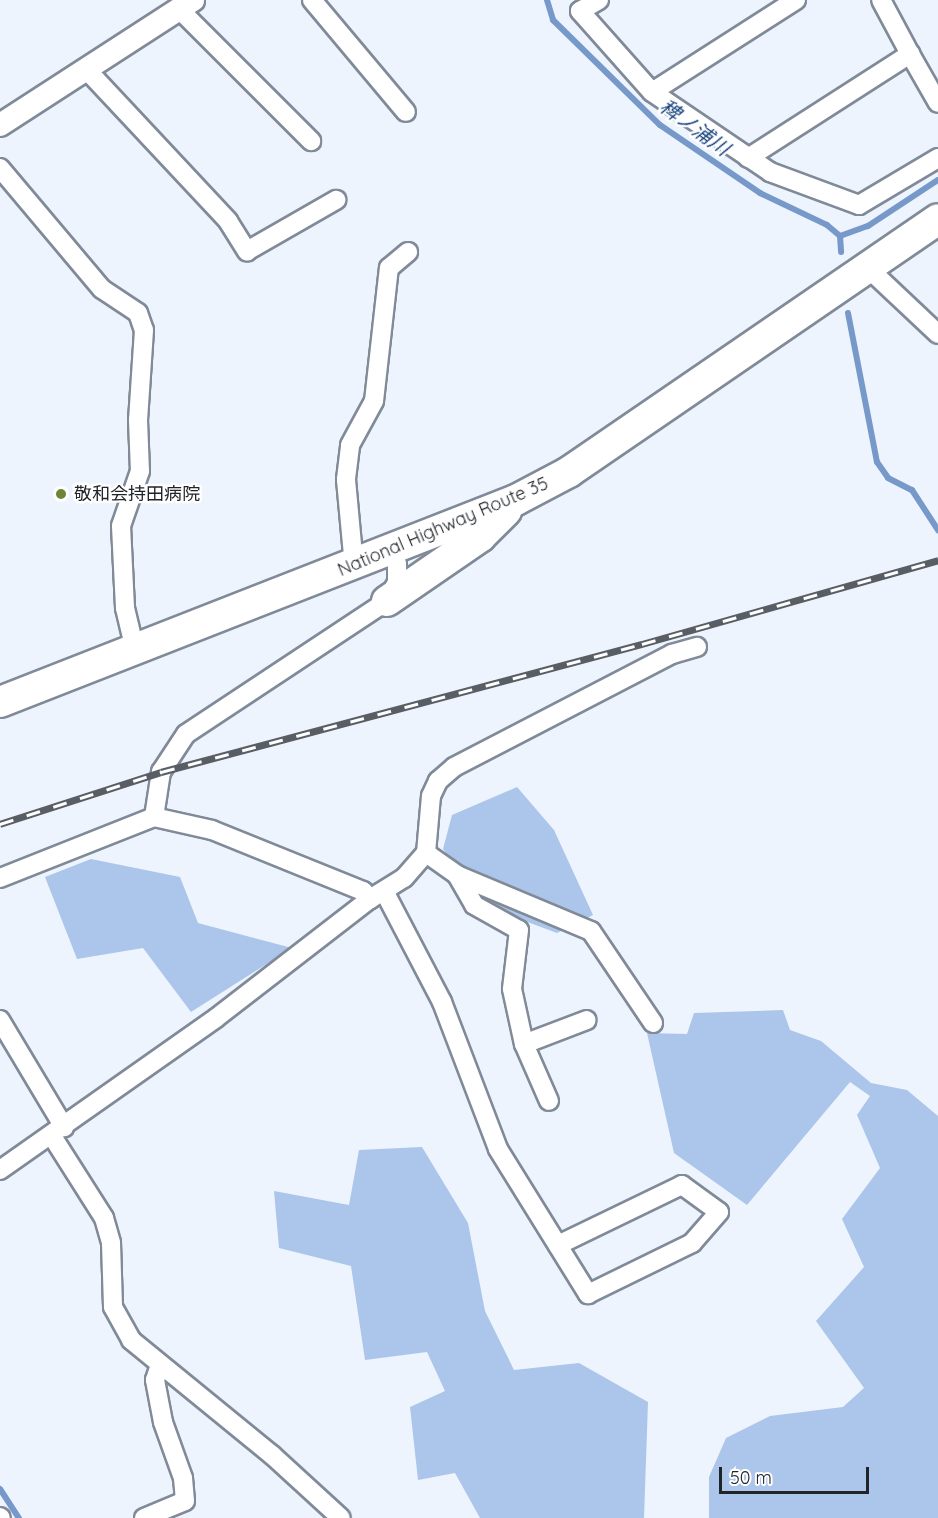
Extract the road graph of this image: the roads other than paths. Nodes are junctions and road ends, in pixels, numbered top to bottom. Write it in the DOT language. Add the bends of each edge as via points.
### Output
graph roads {
  1 [pos="312,0"];
  2 [pos="598,0"];
  3 [pos="794,0"];
  4 [pos="880,0"];
  5 [pos="186,5"];
  6 [pos="910,54"];
  7 [pos="86,69"];
  8 [pos="652,92"];
  9 [pos="938,103"];
  10 [pos="406,112"];
  11 [pos="0,125"];
  12 [pos="312,141"];
  13 [pos="748,158"];
  14 [pos="938,158"];
  15 [pos="0,168"];
  16 [pos="336,200"];
  17 [pos="938,219"];
  18 [pos="408,252"];
  19 [pos="868,268"];
  20 [pos="938,334"];
  21 [pos="516,500"];
  22 [pos="391,552"];
  23 [pos="354,566"];
  24 [pos="387,601"];
  25 [pos="697,647"];
  26 [pos="135,650"];
  27 [pos="0,702"];
  28 [pos="154,816"];
  29 [pos="426,853"];
  30 [pos="457,876"];
  31 [pos="0,878"];
  32 [pos="377,895"];
  33 [pos="0,1020"];
  34 [pos="588,1020"];
  35 [pos="653,1023"];
  36 [pos="524,1044"];
  37 [pos="549,1101"];
  38 [pos="58,1131"];
  39 [pos="0,1170"];
  40 [pos="558,1245"];
  41 [pos="160,1365"];
  42 [pos="144,1518"];
  43 [pos="341,1518"];
  1 -- 10 [label="street"];
  2 -- 8 [label="street" via="580,11"];
  3 -- 8 [label="street"];
  4 -- 6 [label="street"];
  5 -- 7 [label="street"];
  5 -- 12 [label="street"];
  6 -- 9 [label="street"];
  6 -- 13 [label="street"];
  7 -- 11 [label="street"];
  7 -- 16 [label="street" via="228,221 247,251"];
  8 -- 13 [label="street"];
  13 -- 14 [label="street" via="770,171 859,205"];
  15 -- 26 [label="street" via="102,289 138,313 144,330 138,420 140,471 121,526 125,608"];
  17 -- 19 [label="highway, National Highway Route 35"];
  18 -- 23 [label="street" via="389,268 374,401 350,445 346,479"];
  19 -- 20 [label="street"];
  19 -- 21 [label="highway, National Highway Route 35" via="569,472"];
  21 -- 22 [label="highway, National Highway Route 35"];
  21 -- 24 [label="highway" via="480,537"];
  22 -- 23 [label="highway, National Highway Route 35"];
  22 -- 24 [label="street" via="397,564 397,582"];
  23 -- 26 [label="highway, National Highway Route 35"];
  24 -- 28 [label="street" via="186,734 161,772"];
  25 -- 29 [label="street" via="672,654 454,767 438,781 431,796"];
  26 -- 27 [label="highway, National Highway Route 35"];
  28 -- 31 [label="street"];
  28 -- 32 [label="street" via="212,830"];
  29 -- 30 [label="street"];
  29 -- 32 [label="street" via="404,878"];
  30 -- 35 [label="street" via="591,931"];
  30 -- 36 [label="street" via="474,905 519,930 512,989"];
  32 -- 38 [label="street" via="216,1018"];
  32 -- 40 [label="street" via="442,1002 498,1149"];
  33 -- 38 [label="street"];
  34 -- 36 [label="street"];
  36 -- 37 [label="street"];
  38 -- 39 [label="street"];
  38 -- 41 [label="street" via="104,1218 111,1243 112,1307 130,1340"];
  40 -- 40 [label="street" via="588,1294 692,1243 719,1212 682,1185"];
  41 -- 42 [label="street" via="155,1380 157,1391 163,1422 183,1478 185,1501"];
  41 -- 43 [label="street" via="272,1455"];
}
